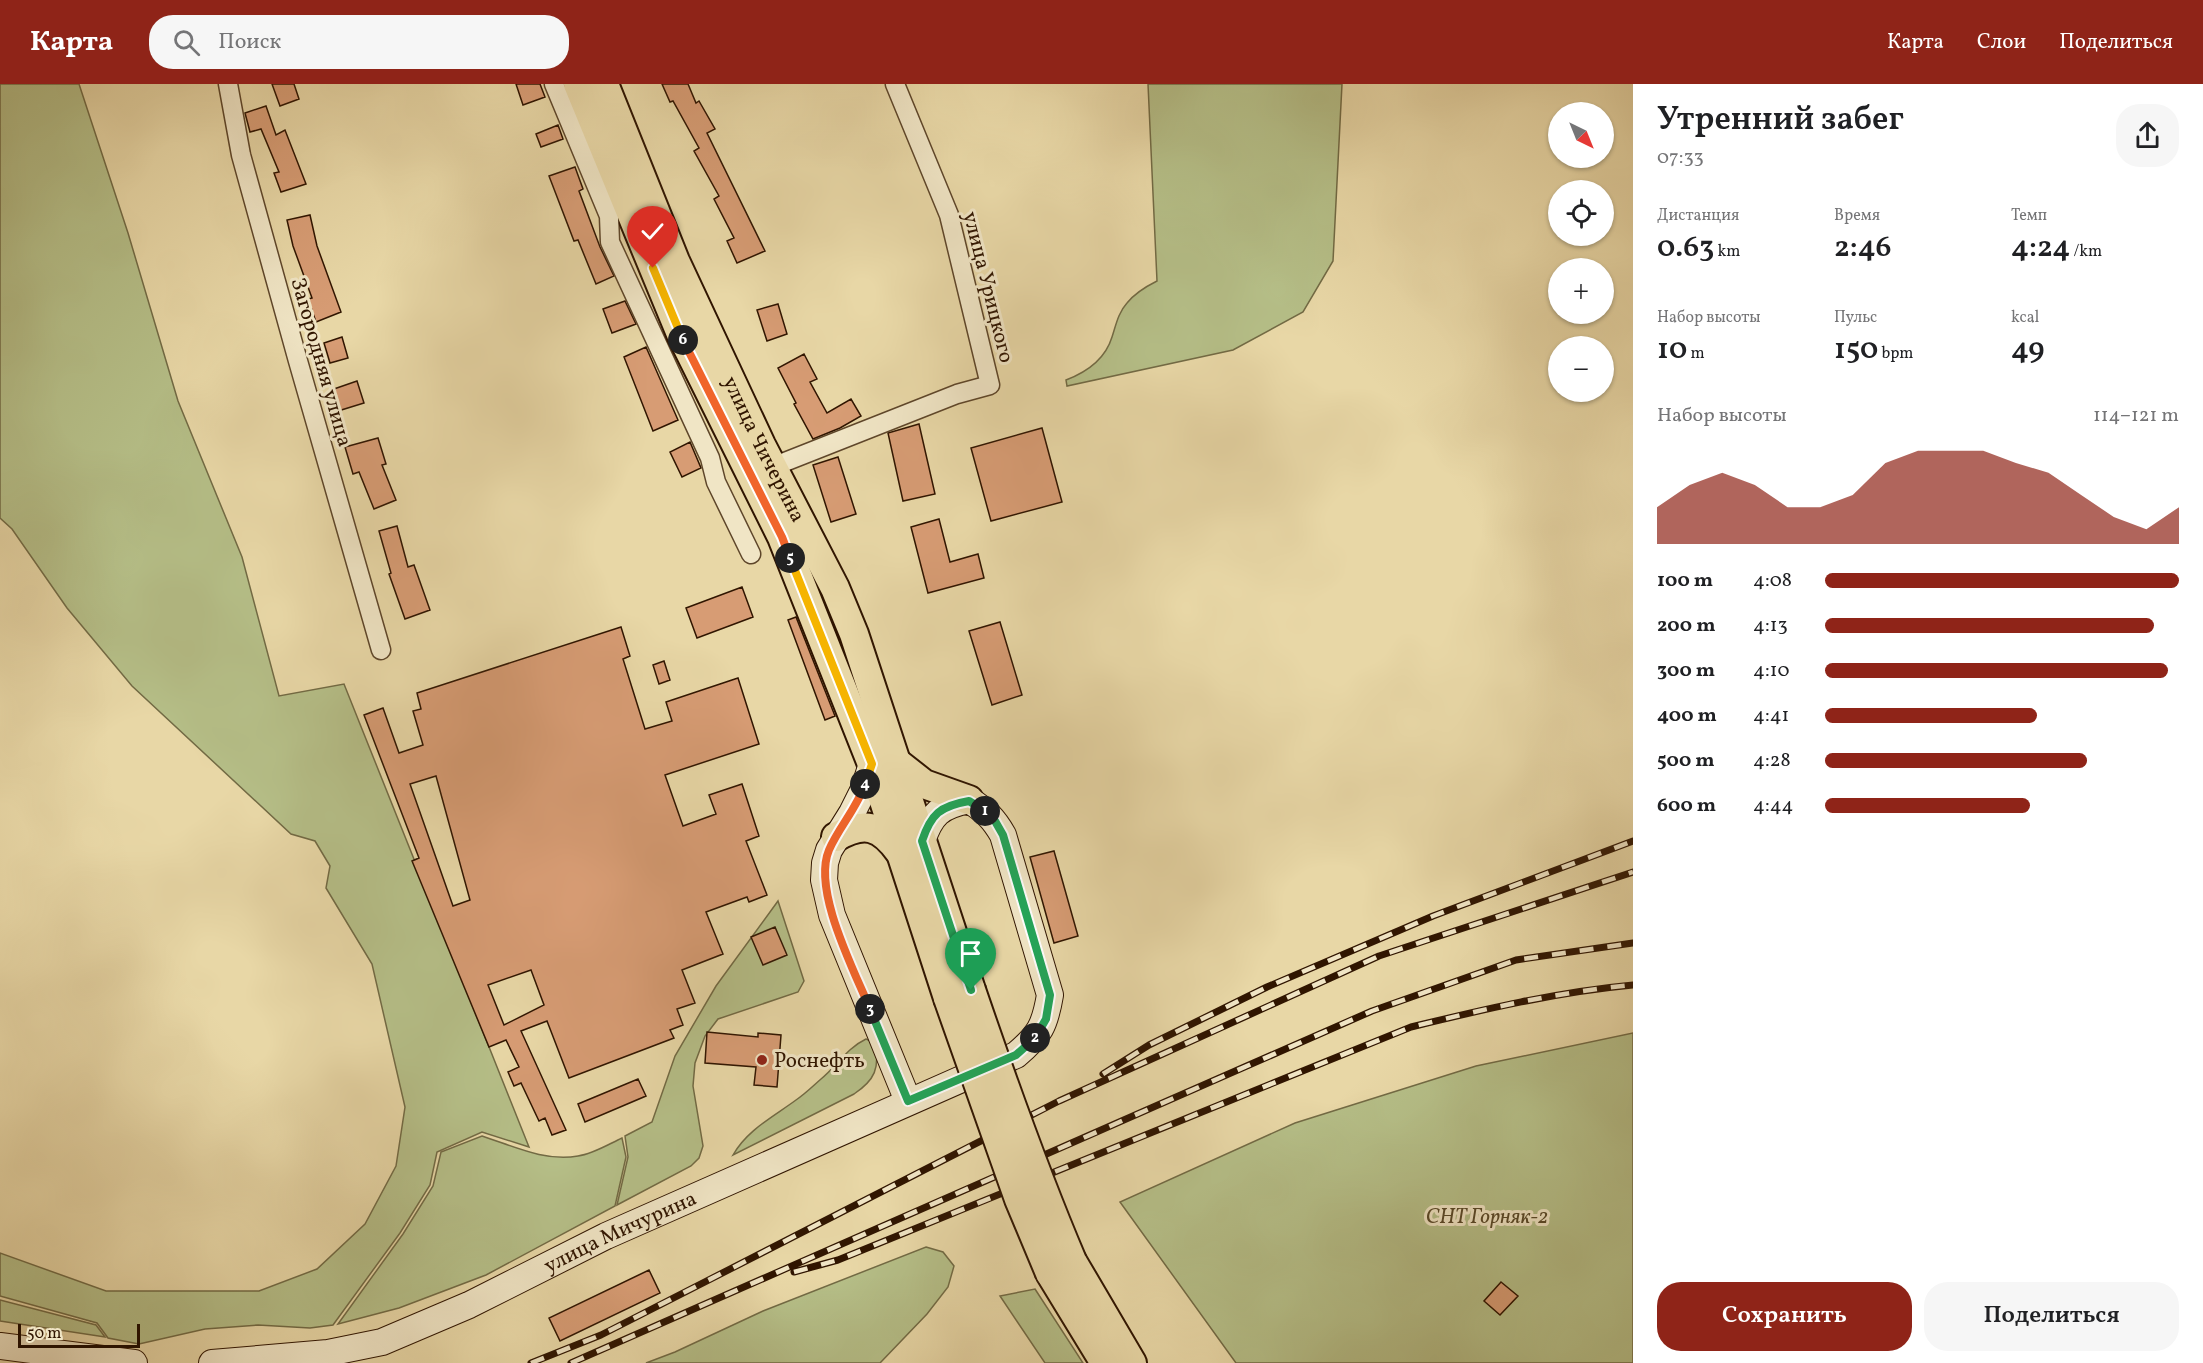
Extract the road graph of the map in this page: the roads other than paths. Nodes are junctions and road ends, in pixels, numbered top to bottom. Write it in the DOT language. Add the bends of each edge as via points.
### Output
graph roads {
  1 [pos="228,84"];
  2 [pos="554,84"];
  3 [pos="578,84"];
  4 [pos="604,84"];
  5 [pos="895,84"];
  6 [pos="772,466"];
  7 [pos="751,554"];
  8 [pos="381,650"];
  9 [pos="884,763"];
  10 [pos="969,801"];
  11 [pos="836,837"];
  12 [pos="911,847"];
  13 [pos="908,1101"];
  14 [pos="1061,1267"];
  15 [pos="0,1346"];
  16 [pos="134,1363"];
  17 [pos="212,1363"];
  18 [pos="1104,1363"];
  19 [pos="1132,1363"];
  1 -- 8 [label="street, Загородняя улица" via="241,155"];
  2 -- 7 [label="street" via="609,216 610,242"];
  3 -- 9 [label="main road, улица Чичерина" via="681,334 782,537"];
  4 -- 6 [label="main road, улица Чичерина" via="675,261"];
  5 -- 6 [label="street, улица Урицкого" via="949,215 990,385 957,394"];
  6 -- 9 [label="main road, улица Чичерина" via="854,634"];
  9 -- 10 [label="main road"];
  9 -- 11 [label="main road"];
  9 -- 12 [label="main road, улица Чичерина"];
  10 -- 12 [label="main road" via="939,810"];
  10 -- 13 [label="main road, улица Мичурина" via="989,815 1003,835 1050,995 1046,1019 1033,1040 1016,1055"];
  11 -- 12 [label="main road" via="851,828 870,828"];
  11 -- 13 [label="main road" via="825,863 824,880 832,915"];
  12 -- 14 [label="main road, улица Чичерина, bridge" via="959,994 1011,1178"];
  13 -- 17 [label="main road, улица Мичурина" via="382,1342 328,1353"];
  14 -- 18 [label="main road"];
  14 -- 19 [label="main road"];
  15 -- 16 [label="main road"];
}
